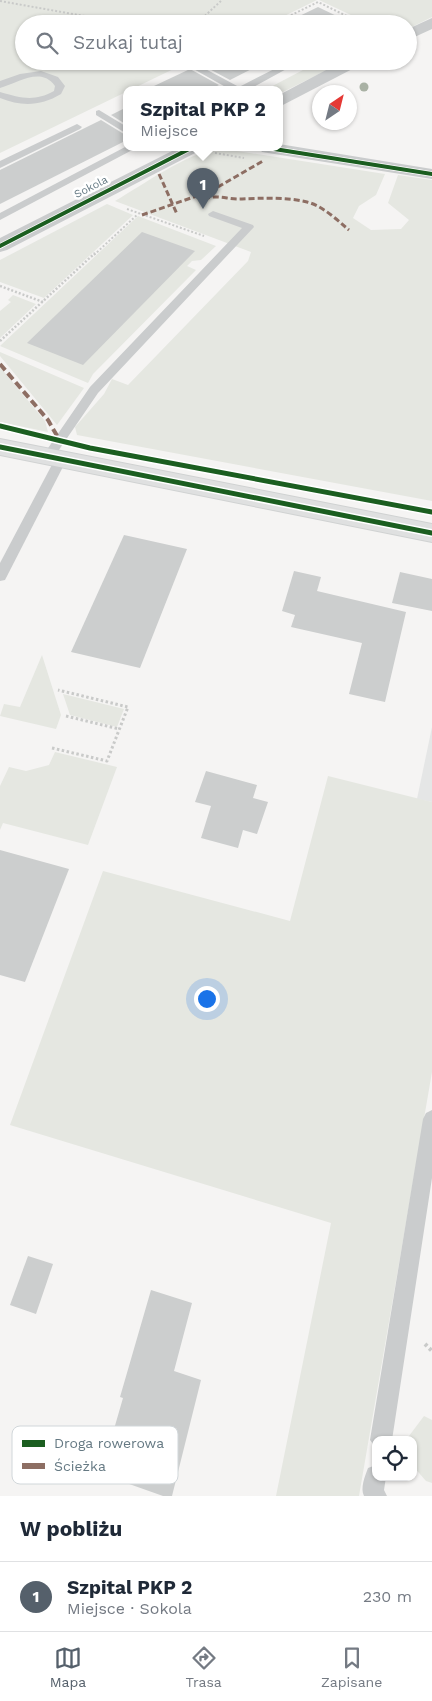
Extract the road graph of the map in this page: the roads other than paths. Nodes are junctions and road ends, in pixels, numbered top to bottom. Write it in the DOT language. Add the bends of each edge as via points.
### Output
graph roads {
  1 [pos="432,23"];
  2 [pos="417,30"];
  3 [pos="200,70"];
  4 [pos="280,70"];
  5 [pos="339,70"];
  6 [pos="0,84"];
  7 [pos="230,86"];
  8 [pos="249,86"];
  9 [pos="0,95"];
  10 [pos="283,100"];
  11 [pos="99,113"];
  12 [pos="77,127"];
  13 [pos="123,128"];
  14 [pos="283,150"];
  15 [pos="125,151"];
  16 [pos="185,151"];
  17 [pos="0,165"];
  18 [pos="432,174"];
  19 [pos="213,214"];
  20 [pos="0,217"];
  21 [pos="0,246"];
  22 [pos="0,447"];
  23 [pos="54,458"];
  24 [pos="432,533"];
  25 [pos="0,576"];
  26 [pos="432,1119"];
  27 [pos="382,1436"];
  28 [pos="375,1481"];
  29 [pos="376,1496"];
  1 -- 2 [label="street"];
  3 -- 7 [label="lane"];
  4 -- 8 [label="lane"];
  5 -- 10 [label="street"];
  6 -- 9 [label="lane" via="22,75 37,74 56,79 60,86 58,92 40,101 26,103"];
  11 -- 13 [label="lane"];
  12 -- 17 [label="lane"];
  14 -- 18 [label="street"];
  15 -- 20 [label="lane"];
  16 -- 21 [label="street, Sokola"];
  19 -- 23 [label="lane" via="249,227 94,390"];
  22 -- 23 [label="street"];
  23 -- 24 [label="street"];
  23 -- 25 [label="lane"];
  26 -- 27 [label="lane"];
  28 -- 29 [label="lane" via="373,1492"];
}
